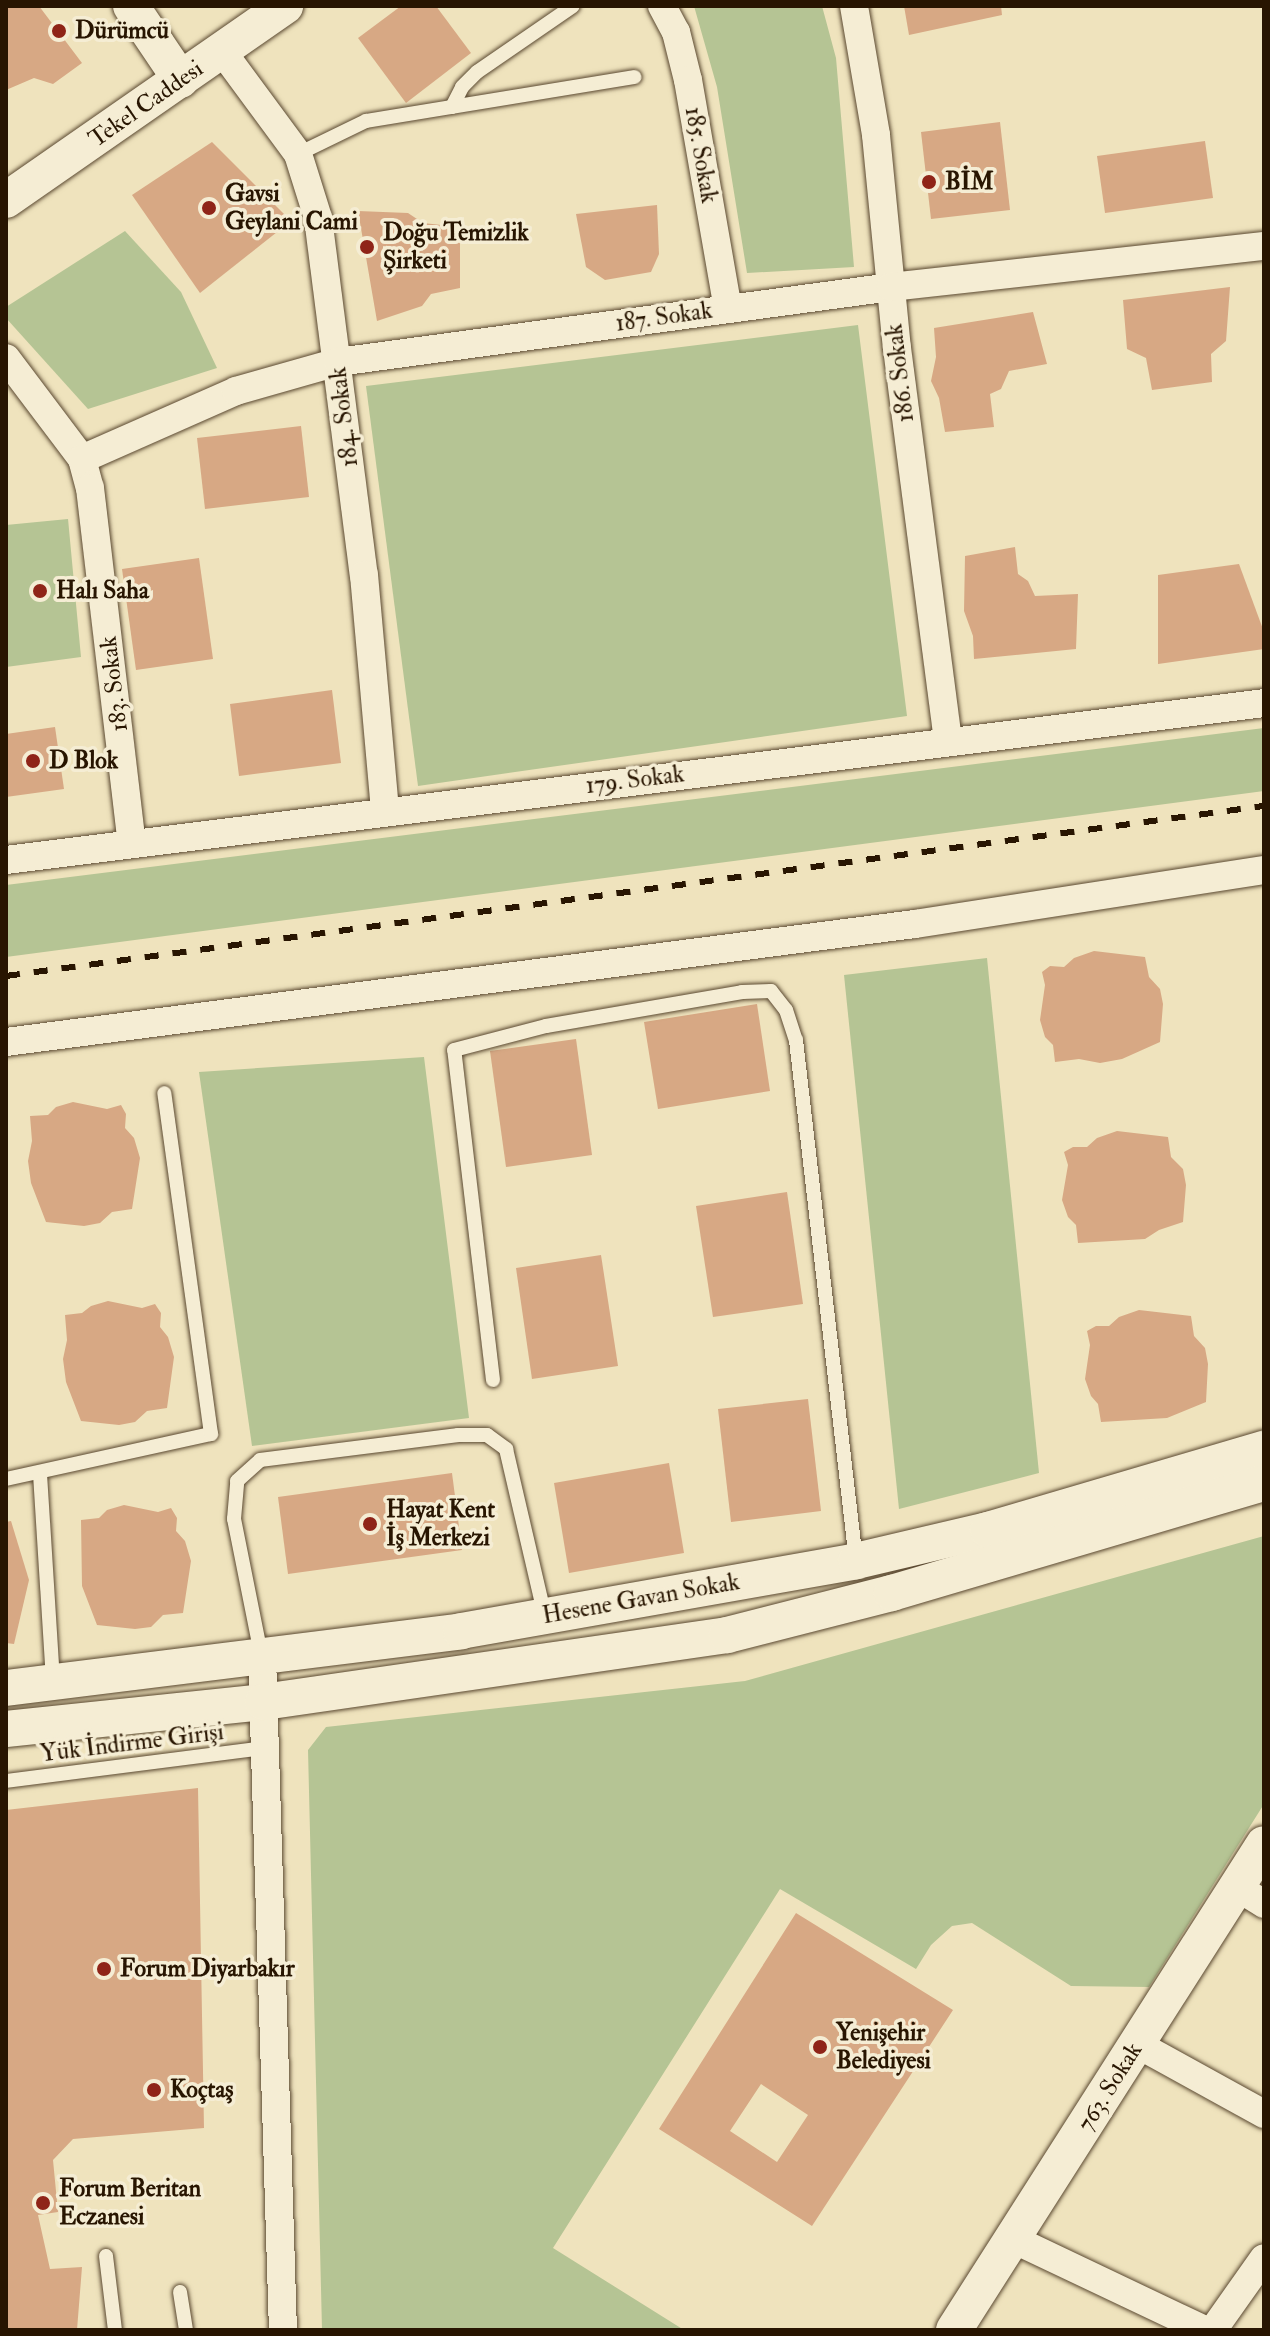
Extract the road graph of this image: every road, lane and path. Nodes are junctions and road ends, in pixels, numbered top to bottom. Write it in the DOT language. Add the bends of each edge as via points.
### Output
graph roads {
  1 [pos="131,6"];
  2 [pos="285,6"];
  3 [pos="573,6"];
  4 [pos="662,6"];
  5 [pos="854,6"];
  6 [pos="222,51"];
  7 [pos="634,77"];
  8 [pos="181,80"];
  9 [pos="452,107"];
  10 [pos="298,154"];
  11 [pos="6,200"];
  12 [pos="1264,246"];
  13 [pos="891,287"];
  14 [pos="728,309"];
  15 [pos="338,362"];
  16 [pos="11,376"];
  17 [pos="82,459"];
  18 [pos="1264,703"];
  19 [pos="948,740"];
  20 [pos="385,811"];
  21 [pos="132,844"];
  22 [pos="6,860"];
  23 [pos="1264,870"];
  24 [pos="6,1042"];
  25 [pos="164,1093"];
  26 [pos="493,1380"];
  27 [pos="1264,1449"];
  28 [pos="40,1474"];
  29 [pos="6,1479"];
  30 [pos="1264,1483"];
  31 [pos="856,1561"];
  32 [pos="546,1616"];
  33 [pos="262,1656"];
  34 [pos="53,1683"];
  35 [pos="6,1688"];
  36 [pos="263,1702"];
  37 [pos="6,1729"];
  38 [pos="264,1748"];
  39 [pos="6,1781"];
  40 [pos="1264,1844"];
  41 [pos="1250,1896"];
  42 [pos="1137,2044"];
  43 [pos="1264,2114"];
  44 [pos="1013,2239"];
  45 [pos="106,2256"];
  46 [pos="1264,2258"];
  47 [pos="180,2292"];
  48 [pos="115,2330"];
  49 [pos="186,2330"];
  50 [pos="283,2330"];
  51 [pos="954,2330"];
  52 [pos="1205,2330"];
  53 [pos="1213,2330"];
  1 -- 8 [label="street"];
  2 -- 6 [label="street, Tekel Caddesi"];
  3 -- 9 [label="lane" via="477,72"];
  4 -- 14 [label="street, 185. Sokak" via="676,32 688,80"];
  5 -- 13 [label="street, 186. Sokak" via="876,135"];
  6 -- 8 [label="street, Tekel Caddesi"];
  6 -- 10 [label="street, 184. Sokak"];
  7 -- 9 [label="lane"];
  8 -- 11 [label="street, Tekel Caddesi"];
  9 -- 10 [label="lane" via="366,121"];
  10 -- 15 [label="street, 184. Sokak" via="318,218"];
  12 -- 13 [label="street, 187. Sokak"];
  13 -- 14 [label="street, 187. Sokak"];
  13 -- 19 [label="street, 186. Sokak"];
  14 -- 15 [label="street, 187. Sokak"];
  15 -- 17 [label="street, 187. Sokak" via="236,391"];
  15 -- 20 [label="street, 184. Sokak"];
  16 -- 17 [label="street, 183. Sokak"];
  17 -- 21 [label="street, 183. Sokak" via="95,525"];
  18 -- 19 [label="street, 179. Sokak"];
  19 -- 20 [label="street, 179. Sokak"];
  20 -- 21 [label="street, 179. Sokak"];
  21 -- 22 [label="street, 179. Sokak"];
  23 -- 24 [label="street" via="915,924"];
  25 -- 28 [label="lane" via="211,1434"];
  26 -- 31 [label="lane" via="454,1050 546,1026 771,991 786,1010 796,1040"];
  27 -- 31 [label="street, Hesene Gavan Sokak" via="988,1530"];
  28 -- 29 [label="lane"];
  28 -- 34 [label="lane"];
  30 -- 36 [label="street" via="892,1593 727,1635"];
  31 -- 32 [label="street, Hesene Gavan Sokak"];
  32 -- 33 [label="street, Hesene Gavan Sokak"];
  32 -- 33 [label="lane" via="506,1449 487,1435 260,1460 237,1481 234,1519"];
  33 -- 34 [label="street, Hesene Gavan Sokak"];
  33 -- 36 [label="street"];
  34 -- 35 [label="street, Hesene Gavan Sokak"];
  36 -- 37 [label="street"];
  36 -- 38 [label="street"];
  38 -- 39 [label="lane, Yük İndirme Girişi"];
  38 -- 50 [label="street"];
  40 -- 41 [label="street, 763. Sokak"];
  41 -- 42 [label="street, 763. Sokak"];
  42 -- 43 [label="street"];
  42 -- 44 [label="street, 763. Sokak"];
  44 -- 51 [label="street, 763. Sokak"];
  44 -- 52 [label="street"];
  45 -- 48 [label="lane"];
  46 -- 53 [label="street"];
  47 -- 49 [label="lane"];
}
